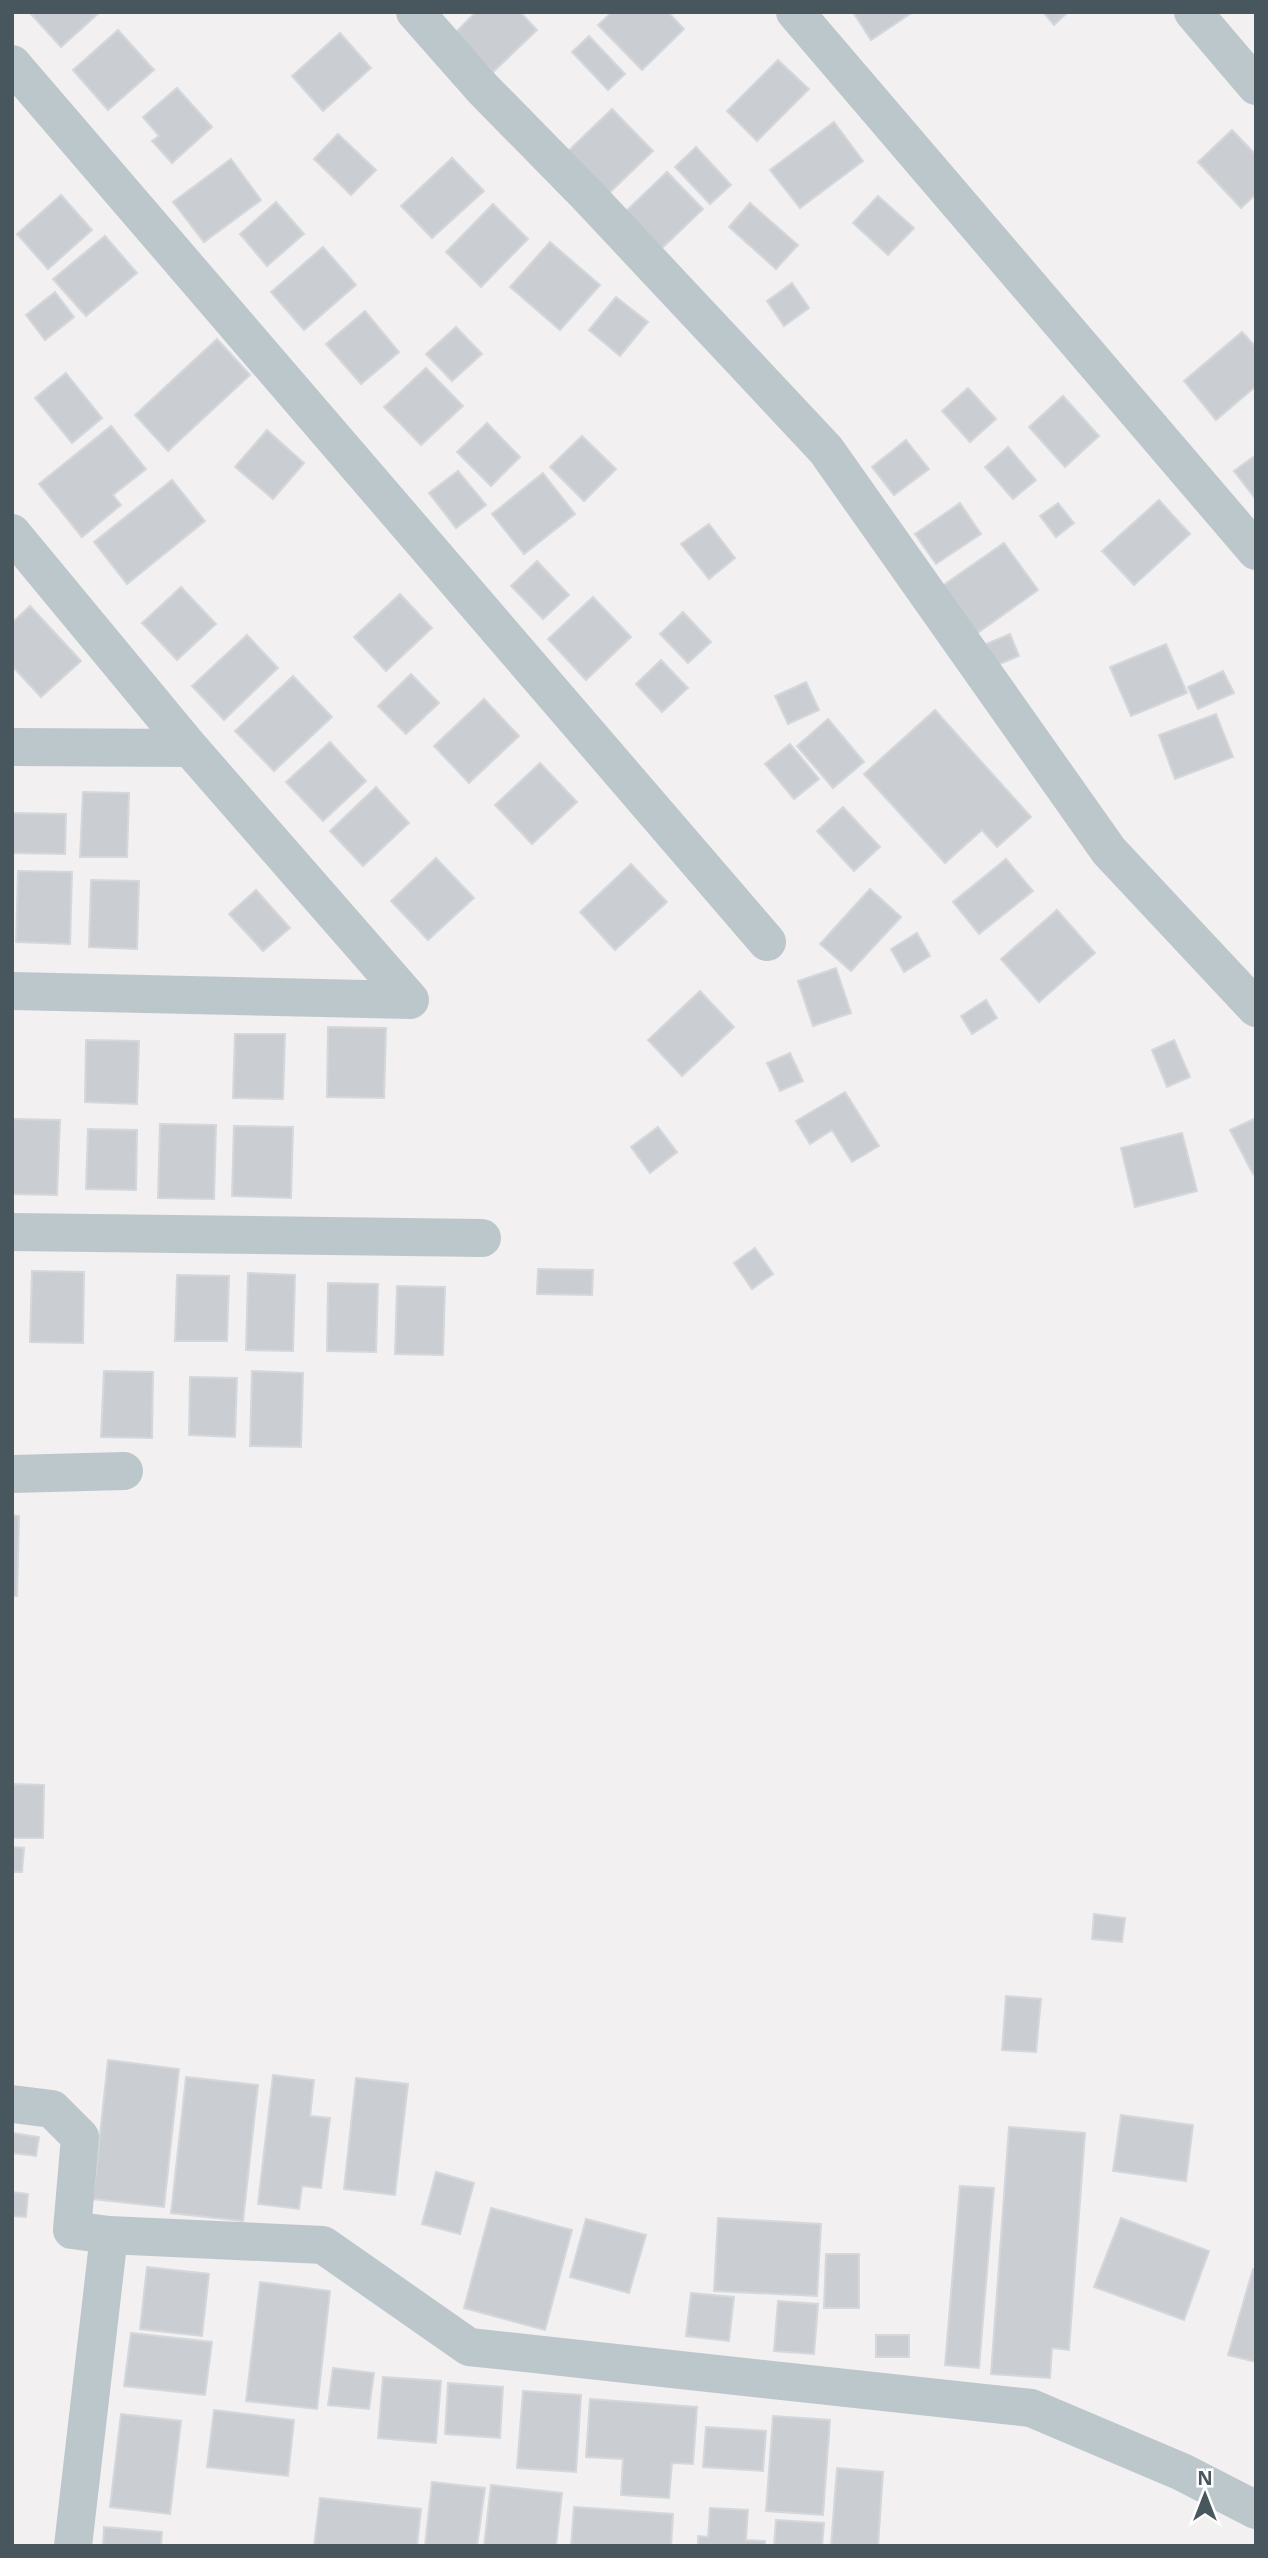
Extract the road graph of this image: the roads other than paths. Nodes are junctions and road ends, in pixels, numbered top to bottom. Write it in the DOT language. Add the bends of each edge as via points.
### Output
graph roads {
  1 [pos="415,12"];
  2 [pos="795,12"];
  3 [pos="1193,12"];
  4 [pos="12,64"];
  5 [pos="1256,86"];
  6 [pos="12,533"];
  7 [pos="1256,551"];
  8 [pos="12,747"];
  9 [pos="190,748"];
  10 [pos="767,942"];
  11 [pos="12,991"];
  12 [pos="1256,1008"];
  13 [pos="12,1231"];
  14 [pos="482,1238"];
  15 [pos="124,1471"];
  16 [pos="12,1474"];
  17 [pos="12,2104"];
  18 [pos="109,2235"];
  19 [pos="1256,2510"];
  20 [pos="73,2546"];
  1 -- 12 [label="street" via="826,450 1109,850"];
  2 -- 7 [label="street"];
  3 -- 5 [label="street"];
  4 -- 10 [label="street"];
  6 -- 9 [label="street"];
  8 -- 9 [label="street"];
  9 -- 11 [label="street" via="410,1000"];
  13 -- 14 [label="street"];
  15 -- 16 [label="street"];
  17 -- 18 [label="street" via="52,2109 80,2137 72,2230"];
  18 -- 19 [label="street" via="323,2245 469,2347 1031,2408 1182,2472"];
  18 -- 20 [label="street"];
}
